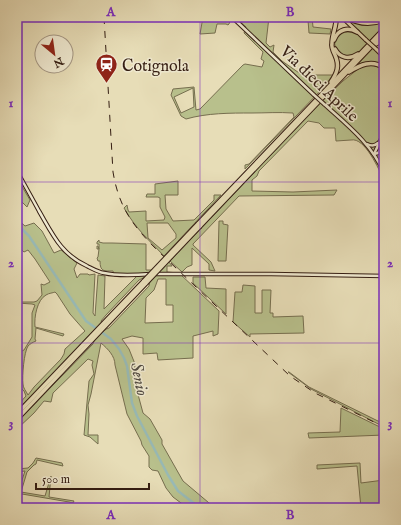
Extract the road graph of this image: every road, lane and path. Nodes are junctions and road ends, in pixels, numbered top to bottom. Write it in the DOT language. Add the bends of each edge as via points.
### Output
graph roads {
  1 [pos="232,17"];
  2 [pos="336,17"];
  3 [pos="342,17"];
  4 [pos="346,17"];
  5 [pos="384,20"];
  6 [pos="384,29"];
  7 [pos="357,32"];
  8 [pos="384,33"];
  9 [pos="378,36"];
  10 [pos="384,39"];
  11 [pos="384,56"];
  12 [pos="356,62"];
  13 [pos="384,68"];
  14 [pos="325,95"];
  15 [pos="310,107"];
  16 [pos="384,128"];
  17 [pos="382,134"];
  18 [pos="380,141"];
  19 [pos="364,143"];
  20 [pos="381,146"];
  21 [pos="374,154"];
  22 [pos="384,167"];
  23 [pos="17,171"];
  24 [pos="384,173"];
  25 [pos="199,226"];
  26 [pos="383,276"];
  27 [pos="27,406"];
  28 [pos="17,414"];
  29 [pos="17,419"];
  1 -- 19 [label="street, Via dieci Aprile, bridge"];
  2 -- 15 [label="highway" via="332,49 337,62 337,73"];
  3 -- 7 [label="main road"];
  4 -- 5 [label="highway" via="363,23"];
  6 -- 9 [label="highway"];
  7 -- 9 [label="highway" via="348,29 336,34 334,49 338,54 345,58 355,56"];
  7 -- 11 [label="main road, bridge"];
  8 -- 12 [label="highway"];
  9 -- 15 [label="highway"];
  10 -- 12 [label="highway"];
  12 -- 14 [label="highway"];
  13 -- 14 [label="highway" via="373,63 361,65 348,73"];
  14 -- 25 [label="highway"];
  15 -- 25 [label="highway"];
  16 -- 17 [label="street"];
  17 -- 18 [label="street"];
  17 -- 20 [label="street"];
  18 -- 19 [label="street" via="373,146"];
  18 -- 21 [label="street"];
  19 -- 21 [label="street, Via dieci Aprile"];
  20 -- 21 [label="street" via="379,153"];
  20 -- 22 [label="street"];
  21 -- 24 [label="street, Via dieci Aprile"];
  23 -- 26 [label="street" via="57,242 76,260 105,273"];
  25 -- 27 [label="highway, bridge"];
  27 -- 28 [label="highway"];
  27 -- 29 [label="highway"];
}
